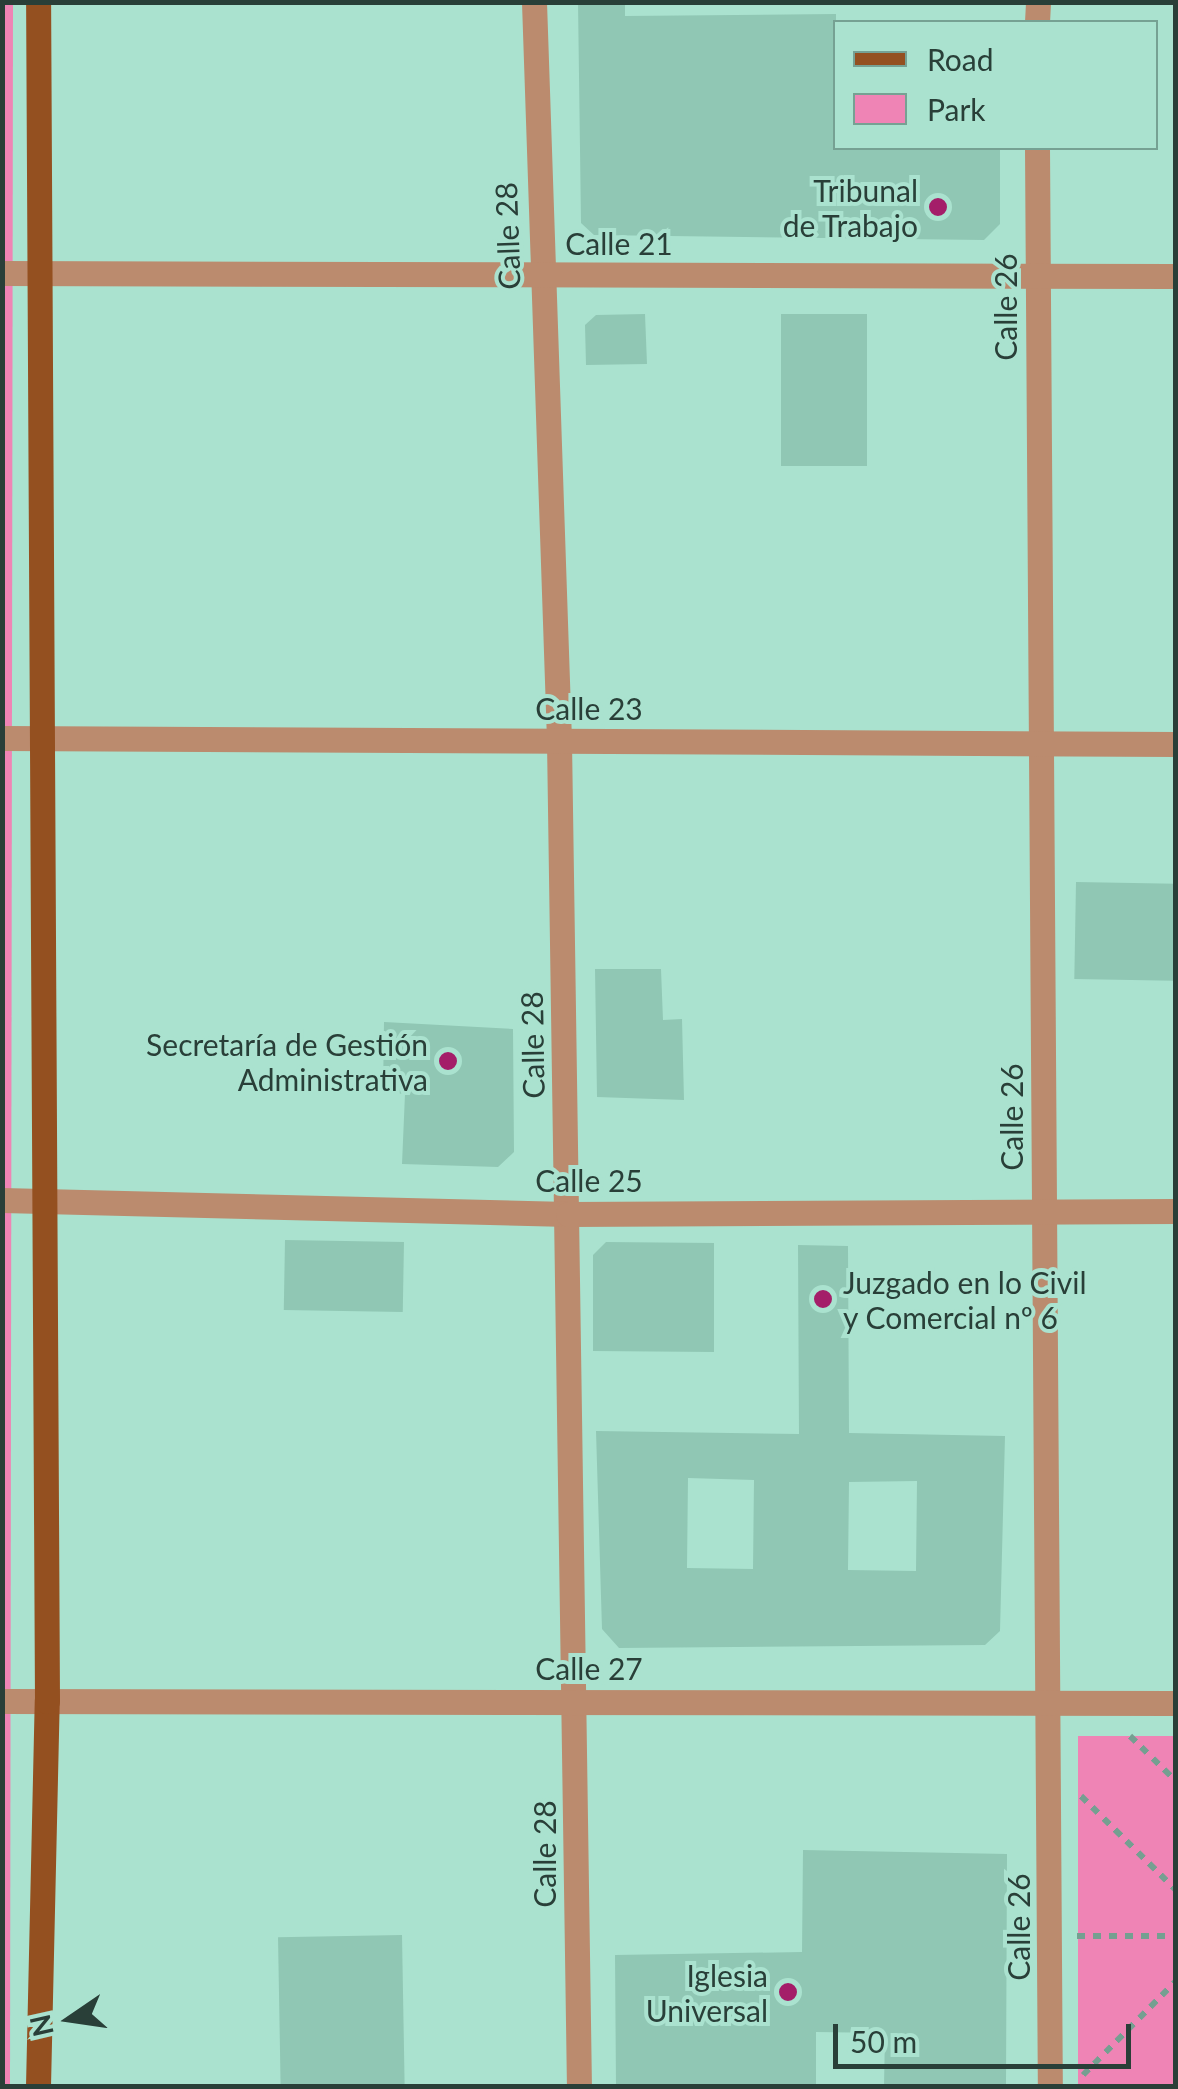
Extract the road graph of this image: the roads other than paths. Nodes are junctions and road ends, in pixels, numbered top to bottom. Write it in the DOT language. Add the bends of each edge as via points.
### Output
graph roads {
  1 [pos="38,2"];
  2 [pos="534,2"];
  3 [pos="1037,150"];
  4 [pos="2,273"];
  5 [pos="36,273"];
  6 [pos="540,276"];
  7 [pos="1037,276"];
  8 [pos="1176,276"];
  9 [pos="2,738"];
  10 [pos="40,738"];
  11 [pos="559,740"];
  12 [pos="1042,742"];
  13 [pos="1176,744"];
  14 [pos="2,1200"];
  15 [pos="44,1204"];
  16 [pos="1044,1209"];
  17 [pos="1176,1210"];
  18 [pos="568,1214"];
  19 [pos="47,1700"];
  20 [pos="576,1700"];
  21 [pos="2,1701"];
  22 [pos="1176,1702"];
  23 [pos="1051,1704"];
  24 [pos="38,2086"];
  25 [pos="578,2086"];
  26 [pos="1050,2086"];
  1 -- 5 [label="main road"];
  2 -- 6 [label="street, Calle 28"];
  3 -- 7 [label="street, Calle 26"];
  4 -- 5 [label="street, Calle 21"];
  5 -- 6 [label="street, Calle 21"];
  5 -- 10 [label="main road"];
  6 -- 7 [label="street, Calle 21"];
  6 -- 11 [label="street, Calle 28"];
  7 -- 8 [label="street, Calle 21"];
  7 -- 12 [label="street, Calle 26"];
  9 -- 10 [label="street, Calle 23"];
  10 -- 11 [label="street, Calle 23"];
  10 -- 15 [label="main road"];
  11 -- 12 [label="street, Calle 23"];
  11 -- 18 [label="street, Calle 28"];
  12 -- 13 [label="street, Calle 23"];
  12 -- 16 [label="street, Calle 26"];
  14 -- 15 [label="street, Calle 25"];
  15 -- 18 [label="street, Calle 25"];
  15 -- 19 [label="main road"];
  16 -- 17 [label="street, Calle 25"];
  16 -- 18 [label="street, Calle 25"];
  16 -- 23 [label="street, Calle 26"];
  18 -- 20 [label="street, Calle 28"];
  19 -- 20 [label="street, Calle 27"];
  19 -- 21 [label="street, Calle 27"];
  19 -- 24 [label="main road"];
  20 -- 23 [label="street, Calle 27"];
  20 -- 25 [label="street, Calle 28"];
  22 -- 23 [label="street, Calle 27"];
  23 -- 26 [label="street, Calle 26"];
}
